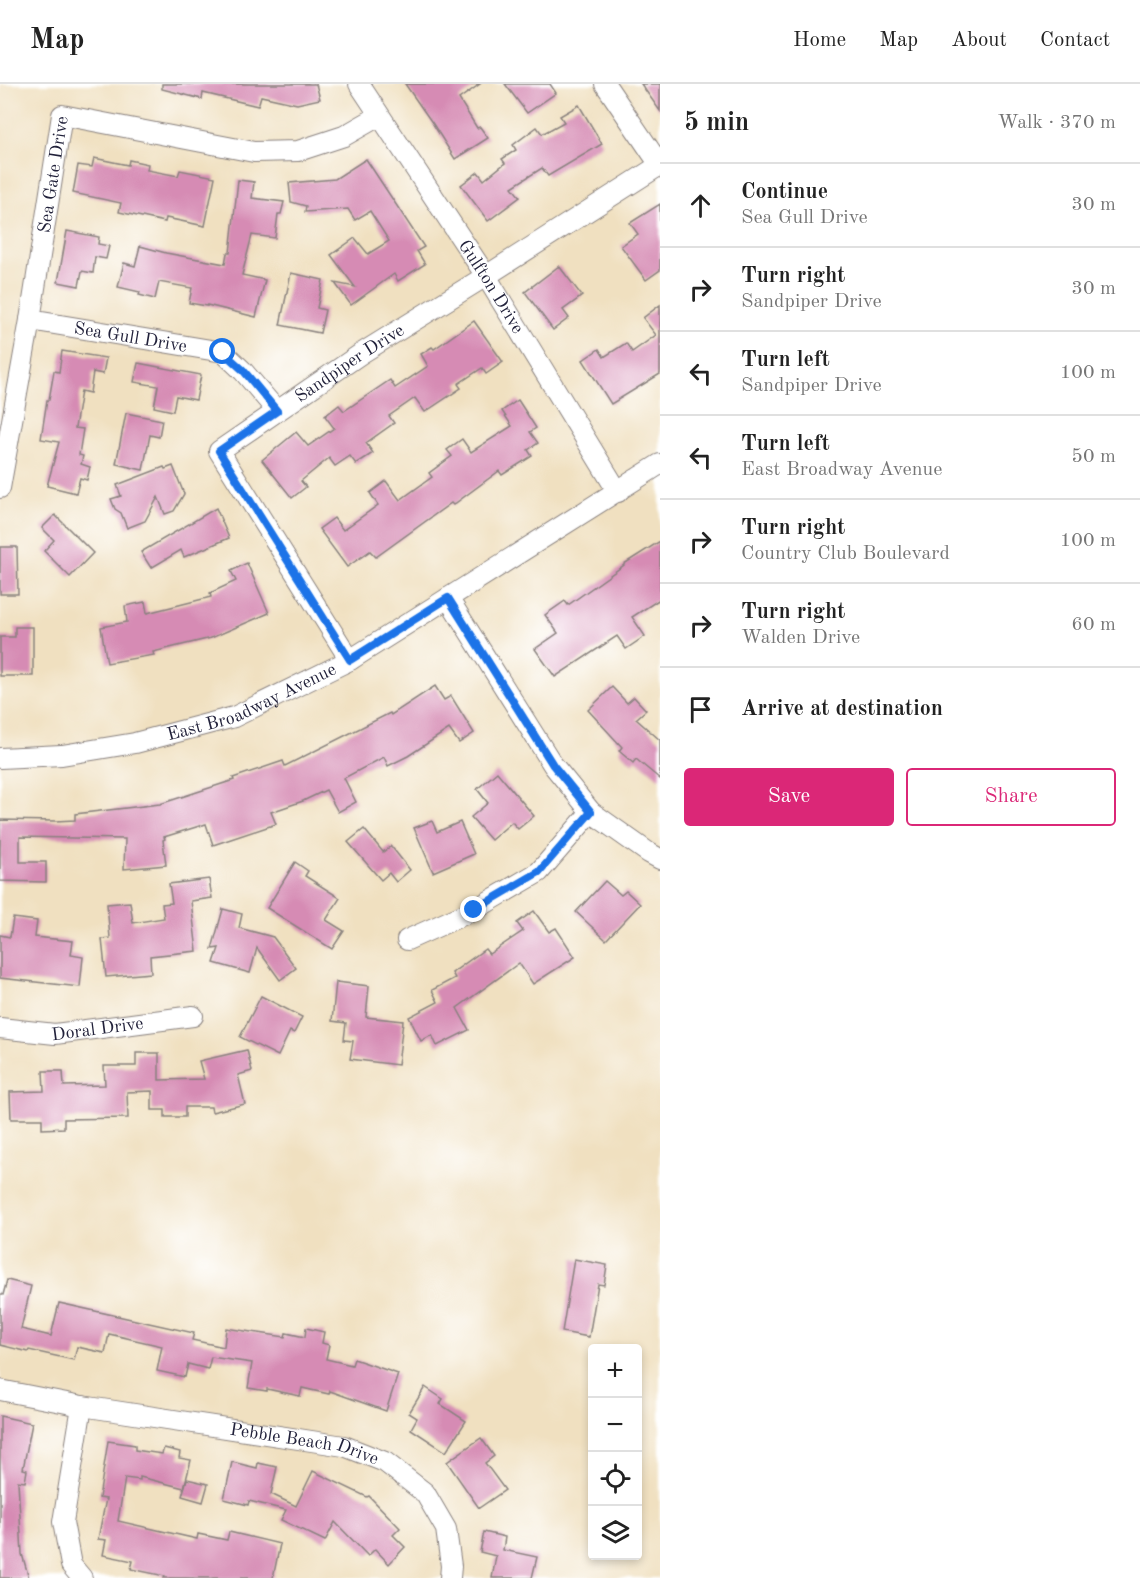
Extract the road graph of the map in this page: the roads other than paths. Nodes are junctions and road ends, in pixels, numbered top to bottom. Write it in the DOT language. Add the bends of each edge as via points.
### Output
graph roads {
  1 [pos="360,84"];
  2 [pos="605,84"];
  3 [pos="379,116"];
  4 [pos="660,165"];
  5 [pos="486,276"];
  6 [pos="30,320"];
  7 [pos="277,411"];
  8 [pos="660,464"];
  9 [pos="0,488"];
  10 [pos="618,492"];
  11 [pos="448,598"];
  12 [pos="350,660"];
  13 [pos="0,758"];
  14 [pos="591,812"];
  15 [pos="660,859"];
  16 [pos="407,940"];
  17 [pos="193,1016"];
  18 [pos="0,1028"];
  19 [pos="0,1390"];
  20 [pos="82,1406"];
  21 [pos="82,1578"];
  22 [pos="450,1578"];
  1 -- 3 [label="street, Gulfton Drive"];
  2 -- 4 [label="street"];
  3 -- 5 [label="street, Gulfton Drive"];
  3 -- 6 [label="street, Sea Gate Drive" via="344,136 298,151 254,152 62,115"];
  4 -- 5 [label="street, Sandpiper Drive"];
  5 -- 7 [label="street, Sandpiper Drive"];
  5 -- 10 [label="street, Gulfton Drive"];
  6 -- 7 [label="street, Sea Gull Drive" via="223,352"];
  6 -- 9 [label="street, Sea Gate Drive"];
  7 -- 12 [label="street, Sandpiper Drive" via="219,451"];
  8 -- 10 [label="street, East Broadway Avenue"];
  10 -- 11 [label="street, East Broadway Avenue"];
  11 -- 12 [label="street, East Broadway Avenue"];
  11 -- 14 [label="street" via="553,765"];
  12 -- 13 [label="street, East Broadway Avenue" via="234,717 135,743 62,755"];
  14 -- 15 [label="street"];
  14 -- 16 [label="street" via="539,872 474,910"];
  17 -- 18 [label="street, Doral Drive" via="55,1034"];
  19 -- 20 [label="street, Pebble Beach Drive"];
  20 -- 21 [label="street" via="63,1522 71,1565"];
  20 -- 22 [label="street, Pebble Beach Drive" via="344,1446 385,1462 425,1493 446,1529"];
}
